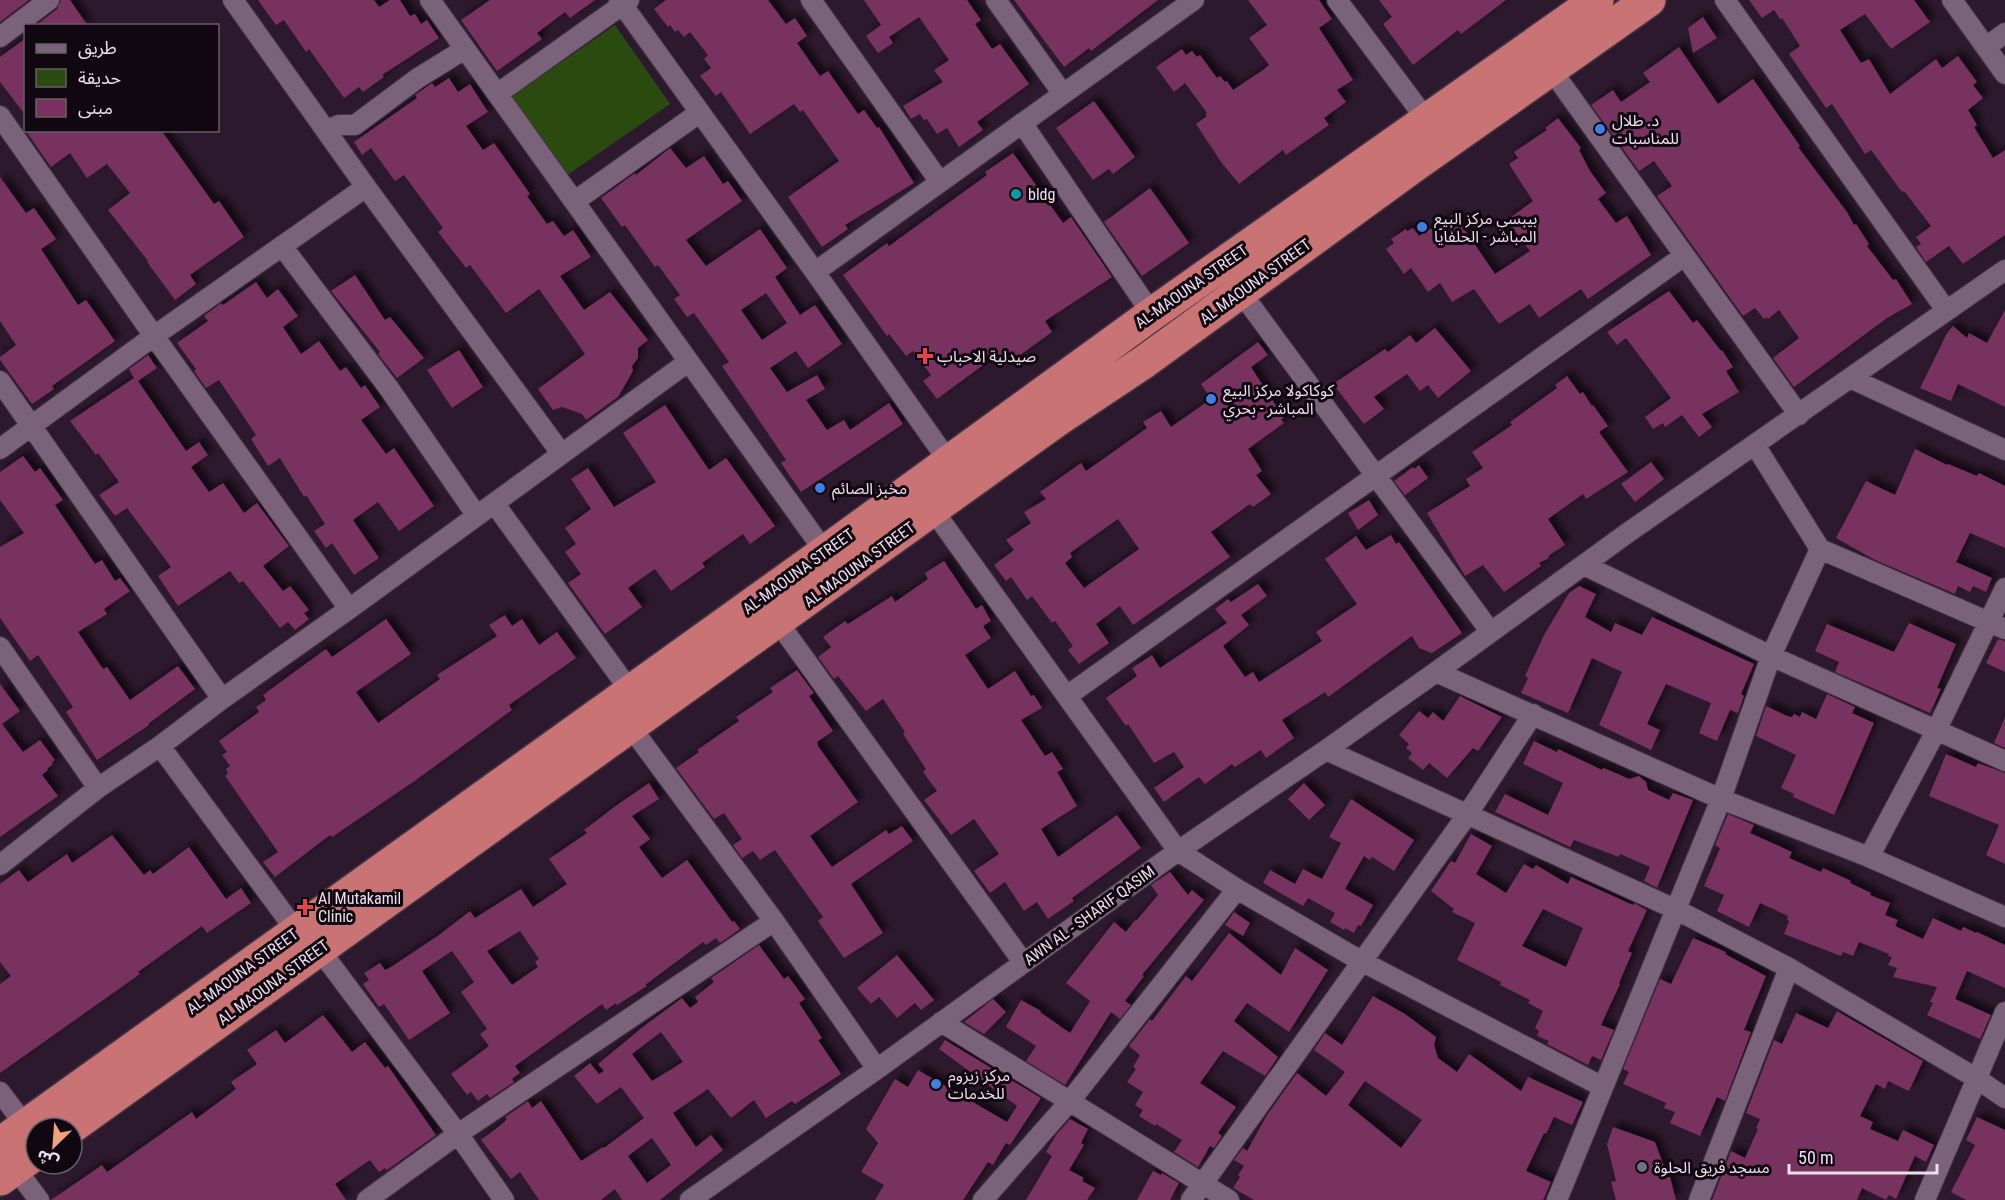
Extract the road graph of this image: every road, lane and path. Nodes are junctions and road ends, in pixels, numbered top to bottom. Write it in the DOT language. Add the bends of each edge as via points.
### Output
graph roads {
  1 [pos="49,0"];
  2 [pos="232,0"];
  3 [pos="430,0"];
  4 [pos="811,0"];
  5 [pos="996,0"];
  6 [pos="1337,0"];
  7 [pos="1597,0"];
  8 [pos="1649,0"];
  9 [pos="1725,0"];
  10 [pos="1952,0"];
  11 [pos="623,2"];
  12 [pos="1186,2"];
  13 [pos="2005,33"];
  14 [pos="0,37"];
  15 [pos="1986,47"];
  16 [pos="465,49"];
  17 [pos="1550,68"];
  18 [pos="2005,74"];
  19 [pos="497,94"];
  20 [pos="1063,94"];
  21 [pos="699,113"];
  22 [pos="0,116"];
  23 [pos="1426,120"];
  24 [pos="1022,123"];
  25 [pos="327,130"];
  26 [pos="940,182"];
  27 [pos="366,187"];
  28 [pos="575,201"];
  29 [pos="282,246"];
  30 [pos="1684,256"];
  31 [pos="2005,270"];
  32 [pos="815,272"];
  33 [pos="1240,291"];
  34 [pos="1946,310"];
  35 [pos="1152,314"];
  36 [pos="154,336"];
  37 [pos="688,362"];
  38 [pos="1850,378"];
  39 [pos="0,381"];
  40 [pos="1798,415"];
  41 [pos="31,426"];
  42 [pos="1755,445"];
  43 [pos="0,449"];
  44 [pos="2005,450"];
  45 [pos="561,453"];
  46 [pos="949,462"];
  47 [pos="1375,476"];
  48 [pos="494,503"];
  49 [pos="933,510"];
  50 [pos="477,516"];
  51 [pos="1820,549"];
  52 [pos="825,552"];
  53 [pos="1584,565"];
  54 [pos="2005,588"];
  55 [pos="349,609"];
  56 [pos="778,622"];
  57 [pos="1997,625"];
  58 [pos="1490,631"];
  59 [pos="0,647"];
  60 [pos="1771,656"];
  61 [pos="1436,672"];
  62 [pos="631,692"];
  63 [pos="1067,696"];
  64 [pos="222,699"];
  65 [pos="1533,714"];
  66 [pos="630,726"];
  67 [pos="1936,731"];
  68 [pos="160,746"];
  69 [pos="1326,750"];
  70 [pos="2005,761"];
  71 [pos="98,788"];
  72 [pos="1721,799"];
  73 [pos="1467,815"];
  74 [pos="1178,851"];
  75 [pos="1869,857"];
  76 [pos="0,865"];
  77 [pos="1237,889"];
  78 [pos="1675,909"];
  79 [pos="2005,917"];
  80 [pos="774,921"];
  81 [pos="308,940"];
  82 [pos="1361,961"];
  83 [pos="1023,962"];
  84 [pos="1789,968"];
  85 [pos="2005,1012"];
  86 [pos="941,1022"];
  87 [pos="877,1069"];
  88 [pos="1977,1078"];
  89 [pos="1603,1088"];
  90 [pos="0,1092"];
  91 [pos="2005,1098"];
  92 [pos="1070,1101"];
  93 [pos="84,1117"];
  94 [pos="458,1134"];
  95 [pos="15,1154"];
  96 [pos="1203,1184"];
  97 [pos="1930,1198"];
  98 [pos="39,1200"];
  99 [pos="367,1200"];
  100 [pos="504,1200"];
  101 [pos="690,1200"];
  102 [pos="983,1200"];
  103 [pos="1191,1200"];
  104 [pos="1229,1200"];
  105 [pos="1557,1200"];
  106 [pos="1699,1200"];
  1 -- 14 [label="street"];
  2 -- 25 [label="street"];
  3 -- 16 [label="street"];
  4 -- 26 [label="street"];
  5 -- 20 [label="street"];
  6 -- 23 [label="street"];
  7 -- 23 [label="highway, AL-MAOUNA STREET"];
  8 -- 17 [label="highway, AL MAOUNA STREET"];
  9 -- 34 [label="street"];
  10 -- 15 [label="street"];
  11 -- 19 [label="street"];
  11 -- 21 [label="street"];
  12 -- 20 [label="street"];
  13 -- 15 [label="street"];
  15 -- 18 [label="street"];
  16 -- 19 [label="street"];
  16 -- 25 [label="street" via="355,125"];
  17 -- 30 [label="street"];
  17 -- 33 [label="highway, AL MAOUNA STREET"];
  19 -- 28 [label="street"];
  20 -- 24 [label="street"];
  21 -- 28 [label="street"];
  21 -- 32 [label="street"];
  22 -- 36 [label="street"];
  23 -- 35 [label="highway, AL-MAOUNA STREET"];
  24 -- 26 [label="street"];
  24 -- 35 [label="street"];
  25 -- 27 [label="street"];
  26 -- 32 [label="street"];
  27 -- 29 [label="street"];
  27 -- 45 [label="street"];
  28 -- 37 [label="street"];
  29 -- 36 [label="street"];
  29 -- 50 [label="street" via="388,387"];
  30 -- 40 [label="street"];
  30 -- 47 [label="street"];
  31 -- 34 [label="street, AWN AL - SHARIF QASIM"];
  32 -- 46 [label="street"];
  33 -- 47 [label="street"];
  33 -- 49 [label="highway, AL MAOUNA STREET"];
  34 -- 38 [label="street, AWN AL - SHARIF QASIM"];
  35 -- 46 [label="highway, AL-MAOUNA STREET"];
  36 -- 41 [label="street"];
  36 -- 55 [label="street"];
  37 -- 45 [label="street"];
  37 -- 52 [label="street"];
  38 -- 40 [label="street, AWN AL - SHARIF QASIM"];
  38 -- 44 [label="street"];
  39 -- 41 [label="street"];
  40 -- 42 [label="street, AWN AL - SHARIF QASIM"];
  41 -- 43 [label="street"];
  41 -- 64 [label="street"];
  42 -- 51 [label="street"];
  42 -- 53 [label="street, AWN AL - SHARIF QASIM"];
  45 -- 48 [label="street"];
  46 -- 52 [label="highway, AL-MAOUNA STREET"];
  47 -- 58 [label="street"];
  47 -- 63 [label="street"];
  48 -- 50 [label="street"];
  48 -- 62 [label="street"];
  49 -- 56 [label="highway, AL MAOUNA STREET"];
  49 -- 63 [label="street"];
  50 -- 55 [label="street"];
  51 -- 57 [label="street"];
  51 -- 60 [label="street"];
  52 -- 62 [label="highway, AL-MAOUNA STREET"];
  53 -- 58 [label="street, AWN AL - SHARIF QASIM"];
  53 -- 60 [label="street"];
  54 -- 57 [label="street"];
  55 -- 64 [label="street"];
  56 -- 66 [label="highway, AL MAOUNA STREET"];
  56 -- 83 [label="street"];
  57 -- 67 [label="street"];
  58 -- 61 [label="street, AWN AL - SHARIF QASIM"];
  59 -- 71 [label="street"];
  60 -- 67 [label="street"];
  60 -- 72 [label="street"];
  61 -- 65 [label="street"];
  61 -- 69 [label="street, AWN AL - SHARIF QASIM"];
  62 -- 81 [label="highway, AL-MAOUNA STREET"];
  63 -- 74 [label="street"];
  64 -- 68 [label="street"];
  65 -- 72 [label="street"];
  65 -- 73 [label="street"];
  66 -- 80 [label="street"];
  66 -- 81 [label="highway, AL MAOUNA STREET"];
  67 -- 70 [label="street"];
  67 -- 75 [label="street"];
  68 -- 71 [label="street"];
  68 -- 81 [label="street"];
  69 -- 73 [label="street"];
  69 -- 74 [label="street, AWN AL - SHARIF QASIM"];
  71 -- 76 [label="street"];
  72 -- 75 [label="street"];
  72 -- 78 [label="street"];
  73 -- 78 [label="street"];
  73 -- 82 [label="street"];
  74 -- 77 [label="street"];
  74 -- 83 [label="street, AWN AL - SHARIF QASIM"];
  75 -- 79 [label="street"];
  77 -- 82 [label="street"];
  77 -- 92 [label="street"];
  78 -- 84 [label="street"];
  78 -- 89 [label="street"];
  80 -- 87 [label="street"];
  80 -- 94 [label="street"];
  81 -- 93 [label="highway, AL MAOUNA STREET"];
  81 -- 94 [label="street"];
  81 -- 95 [label="highway, AL-MAOUNA STREET"];
  82 -- 89 [label="street"];
  82 -- 96 [label="street"];
  83 -- 86 [label="street, AWN AL - SHARIF QASIM"];
  84 -- 88 [label="street"];
  84 -- 106 [label="street"];
  85 -- 88 [label="street"];
  86 -- 87 [label="street, AWN AL - SHARIF QASIM"];
  86 -- 92 [label="street"];
  87 -- 101 [label="street, AWN AL - SHARIF QASIM"];
  88 -- 91 [label="street"];
  88 -- 97 [label="street"];
  89 -- 105 [label="street"];
  90 -- 95 [label="street"];
  92 -- 96 [label="street"];
  92 -- 102 [label="street"];
  94 -- 99 [label="street"];
  94 -- 100 [label="street"];
  95 -- 98 [label="street"];
  96 -- 103 [label="street"];
  96 -- 104 [label="street"];
}
